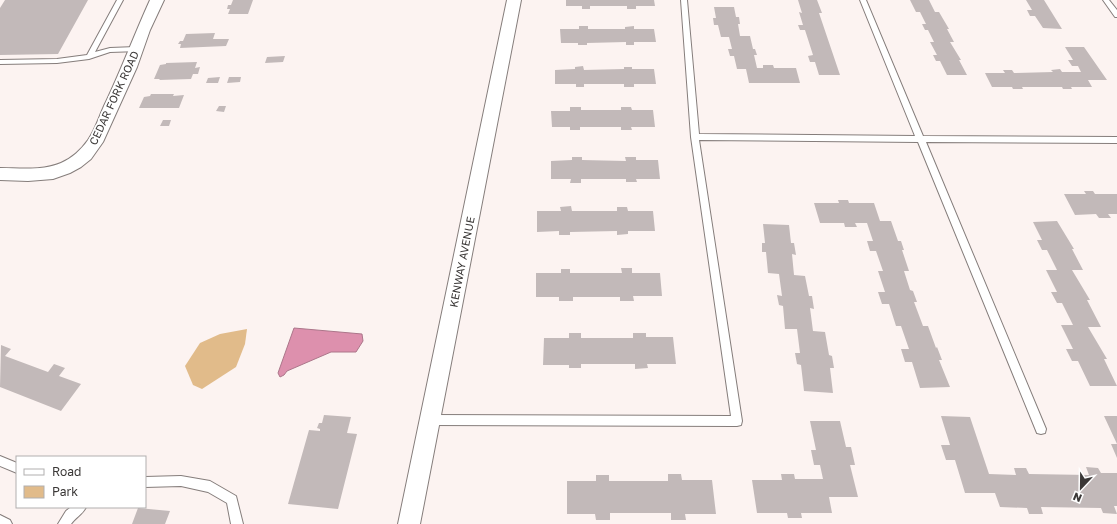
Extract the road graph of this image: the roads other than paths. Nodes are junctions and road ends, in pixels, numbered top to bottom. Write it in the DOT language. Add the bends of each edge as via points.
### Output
graph roads {
  1 [pos="120,0"];
  2 [pos="157,0"];
  3 [pos="514,0"];
  4 [pos="684,0"];
  5 [pos="863,0"];
  6 [pos="1106,0"];
  7 [pos="1117,15"];
  8 [pos="136,49"];
  9 [pos="89,57"];
  10 [pos="0,62"];
  11 [pos="695,137"];
  12 [pos="920,139"];
  13 [pos="1117,140"];
  14 [pos="0,174"];
  15 [pos="430,420"];
  16 [pos="1042,429"];
  17 [pos="0,461"];
  18 [pos="16,468"];
  19 [pos="146,482"];
  20 [pos="79,508"];
  21 [pos="0,521"];
  22 [pos="6,524"];
  23 [pos="64,524"];
  24 [pos="237,524"];
  25 [pos="409,524"];
  1 -- 9 [label="lane"];
  2 -- 8 [label="street, CEDAR FORK ROAD"];
  3 -- 15 [label="street, KENWAY AVENUE"];
  4 -- 11 [label="lane"];
  5 -- 12 [label="lane"];
  6 -- 7 [label="lane"];
  8 -- 9 [label="lane" via="110,50"];
  8 -- 14 [label="street, CEDAR FORK ROAD" via="95,142 76,164 45,174"];
  9 -- 10 [label="lane" via="57,61"];
  11 -- 12 [label="lane"];
  11 -- 15 [label="lane" via="737,421"];
  12 -- 13 [label="lane"];
  12 -- 16 [label="lane"];
  15 -- 25 [label="street, KENWAY AVENUE"];
  17 -- 18 [label="lane"];
  19 -- 24 [label="lane" via="181,481 210,487 232,500"];
  20 -- 23 [label="lane"];
  21 -- 22 [label="lane"];
}
